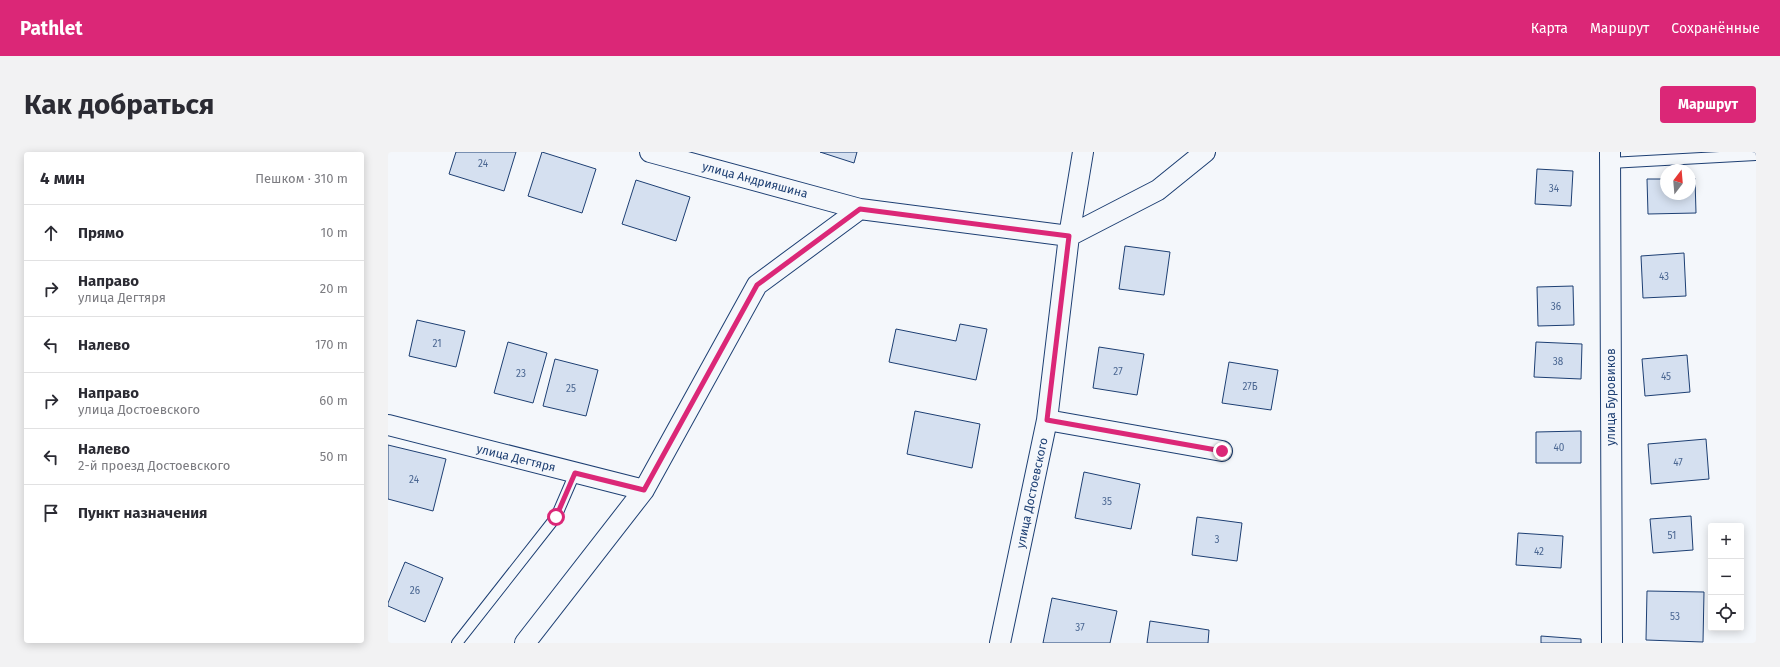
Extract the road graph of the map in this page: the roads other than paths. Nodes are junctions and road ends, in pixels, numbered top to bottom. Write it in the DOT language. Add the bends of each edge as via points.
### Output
graph roads {
  1 [pos="650,152"];
  2 [pos="1083,152"];
  3 [pos="1205,152"];
  4 [pos="1756,155"];
  5 [pos="1610,158"];
  6 [pos="860,209"];
  7 [pos="1069,236"];
  8 [pos="1047,420"];
  9 [pos="388,425"];
  10 [pos="1222,451"];
  11 [pos="575,473"];
  12 [pos="644,490"];
  13 [pos="457,643"];
  14 [pos="526,643"];
  15 [pos="1000,643"];
  16 [pos="1612,643"];
  1 -- 6 [label="street, улица Андрияшина"];
  2 -- 7 [label="street, улица Достоевского"];
  3 -- 7 [label="street" via="1158,190"];
  4 -- 5 [label="lane"];
  5 -- 16 [label="street, улица Буровиков"];
  6 -- 7 [label="street, улица Андрияшина"];
  6 -- 12 [label="street" via="757,285"];
  7 -- 8 [label="street, улица Достоевского"];
  8 -- 10 [label="street"];
  8 -- 15 [label="street, улица Достоевского"];
  9 -- 11 [label="street, улица Дегтяря"];
  11 -- 12 [label="street, улица Дегтяря"];
  11 -- 13 [label="lane" via="556,517"];
  12 -- 14 [label="street"];
}
